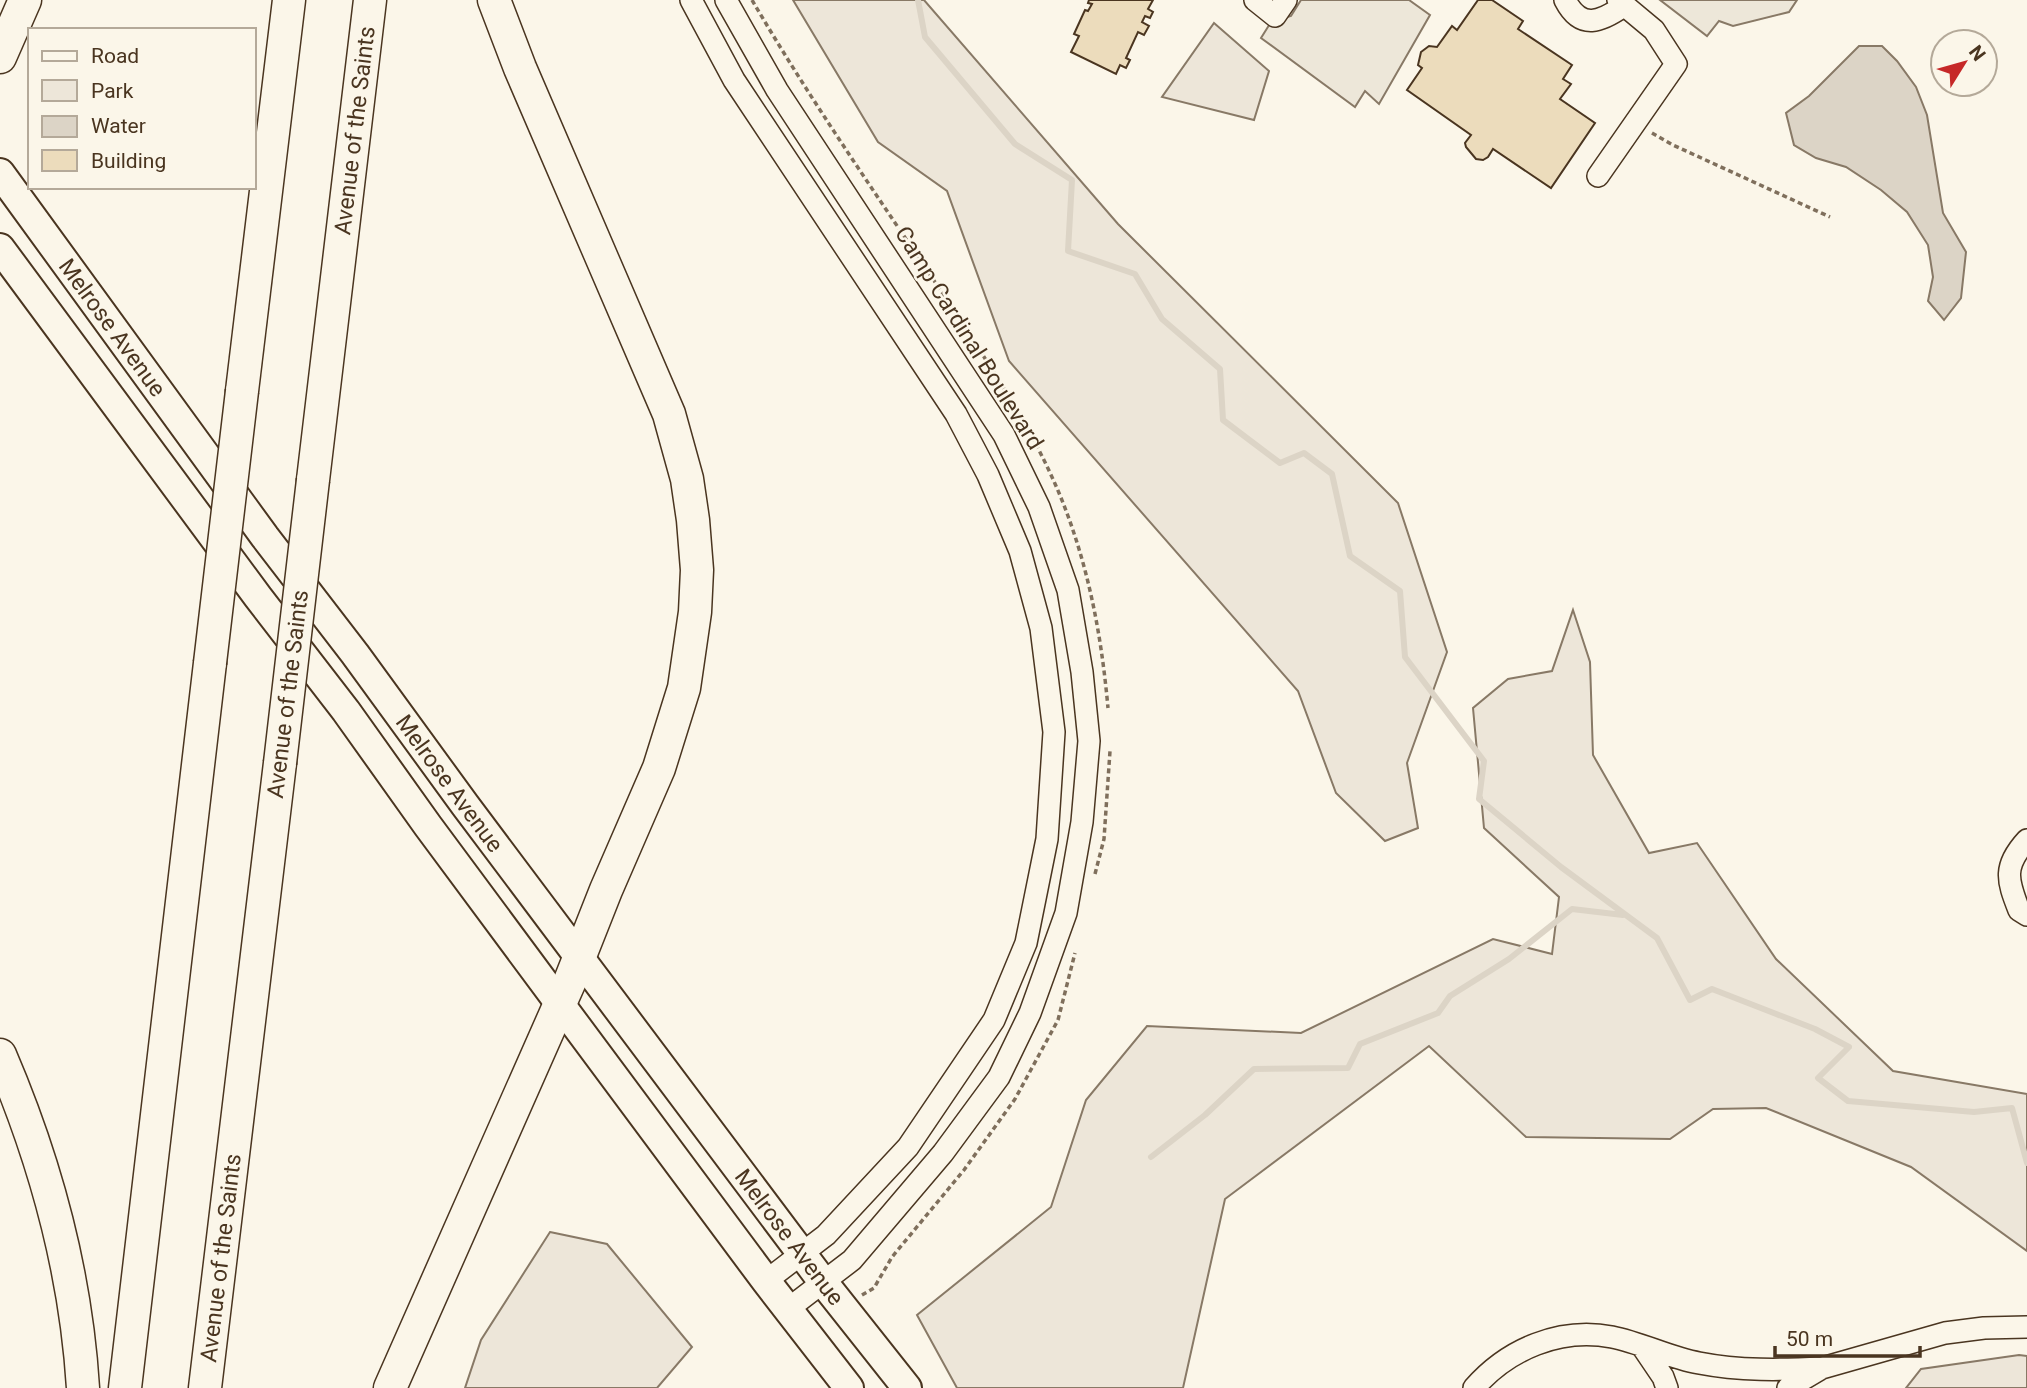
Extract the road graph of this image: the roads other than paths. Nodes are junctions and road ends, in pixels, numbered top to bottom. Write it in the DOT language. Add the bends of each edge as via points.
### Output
graph roads {
  1 [pos="25,0"];
  2 [pos="289,0"];
  3 [pos="370,0"];
  4 [pos="494,0"];
  5 [pos="691,0"];
  6 [pos="726,0"];
  7 [pos="1255,0"];
  8 [pos="1286,0"];
  9 [pos="1565,0"];
  10 [pos="1621,3"];
  11 [pos="0,57"];
  12 [pos="0,173"];
  13 [pos="1598,176"];
  14 [pos="0,248"];
  15 [pos="2027,840"];
  16 [pos="2027,915"];
  17 [pos="580,958"];
  18 [pos="560,1004"];
  19 [pos="0,1055"];
  20 [pos="801,1254"];
  21 [pos="766,1281"];
  22 [pos="822,1282"];
  23 [pos="788,1309"];
  24 [pos="2027,1327"];
  25 [pos="1642,1346"];
  26 [pos="1822,1368"];
  27 [pos="83,1388"];
  28 [pos="125,1388"];
  29 [pos="205,1388"];
  30 [pos="390,1388"];
  31 [pos="849,1388"];
  32 [pos="907,1388"];
  33 [pos="1474,1388"];
  34 [pos="1667,1388"];
  35 [pos="1788,1388"];
  1 -- 11 [label="highway"];
  2 -- 28 [label="highway, bridge"];
  3 -- 29 [label="highway, Avenue of the Saints, bridge"];
  4 -- 17 [label="highway" via="669,414 693,520 695,612 684,688 659,768"];
  5 -- 20 [label="street" via="734,80 956,414 988,475 1020,551 1041,628 1054,732 1048,839 1026,943 995,1020 908,1147 826,1235"];
  6 -- 22 [label="street, Camp Cardinal Boulevard" via="777,90 1004,435 1040,507 1068,590 1088,741 1082,822 1066,913 1030,1013 999,1077 943,1153 852,1260"];
  7 -- 8 [label="street" via="1275,16"];
  9 -- 10 [label="street" via="1572,14 1586,21 1604,19"];
  10 -- 13 [label="street" via="1654,30 1676,64"];
  12 -- 17 [label="main road, Melrose Avenue"];
  14 -- 18 [label="main road, Melrose Avenue"];
  15 -- 16 [label="street" via="2007,873 2019,910"];
  17 -- 18 [label="highway"];
  17 -- 20 [label="main road, Melrose Avenue"];
  18 -- 21 [label="main road, Melrose Avenue"];
  18 -- 30 [label="highway"];
  19 -- 27 [label="highway" via="33,1140 61,1242"];
  20 -- 21 [label="street"];
  20 -- 22 [label="main road, Melrose Avenue"];
  21 -- 23 [label="main road, Melrose Avenue"];
  22 -- 23 [label="street, Camp Cardinal Boulevard"];
  22 -- 32 [label="main road, Melrose Avenue"];
  23 -- 31 [label="main road, Melrose Avenue"];
  24 -- 26 [label="street" via="1945,1333"];
  25 -- 26 [label="street" via="1731,1368"];
  25 -- 33 [label="street" via="1613,1337 1558,1337 1511,1356"];
  25 -- 34 [label="street"];
  26 -- 35 [label="street"];
}
